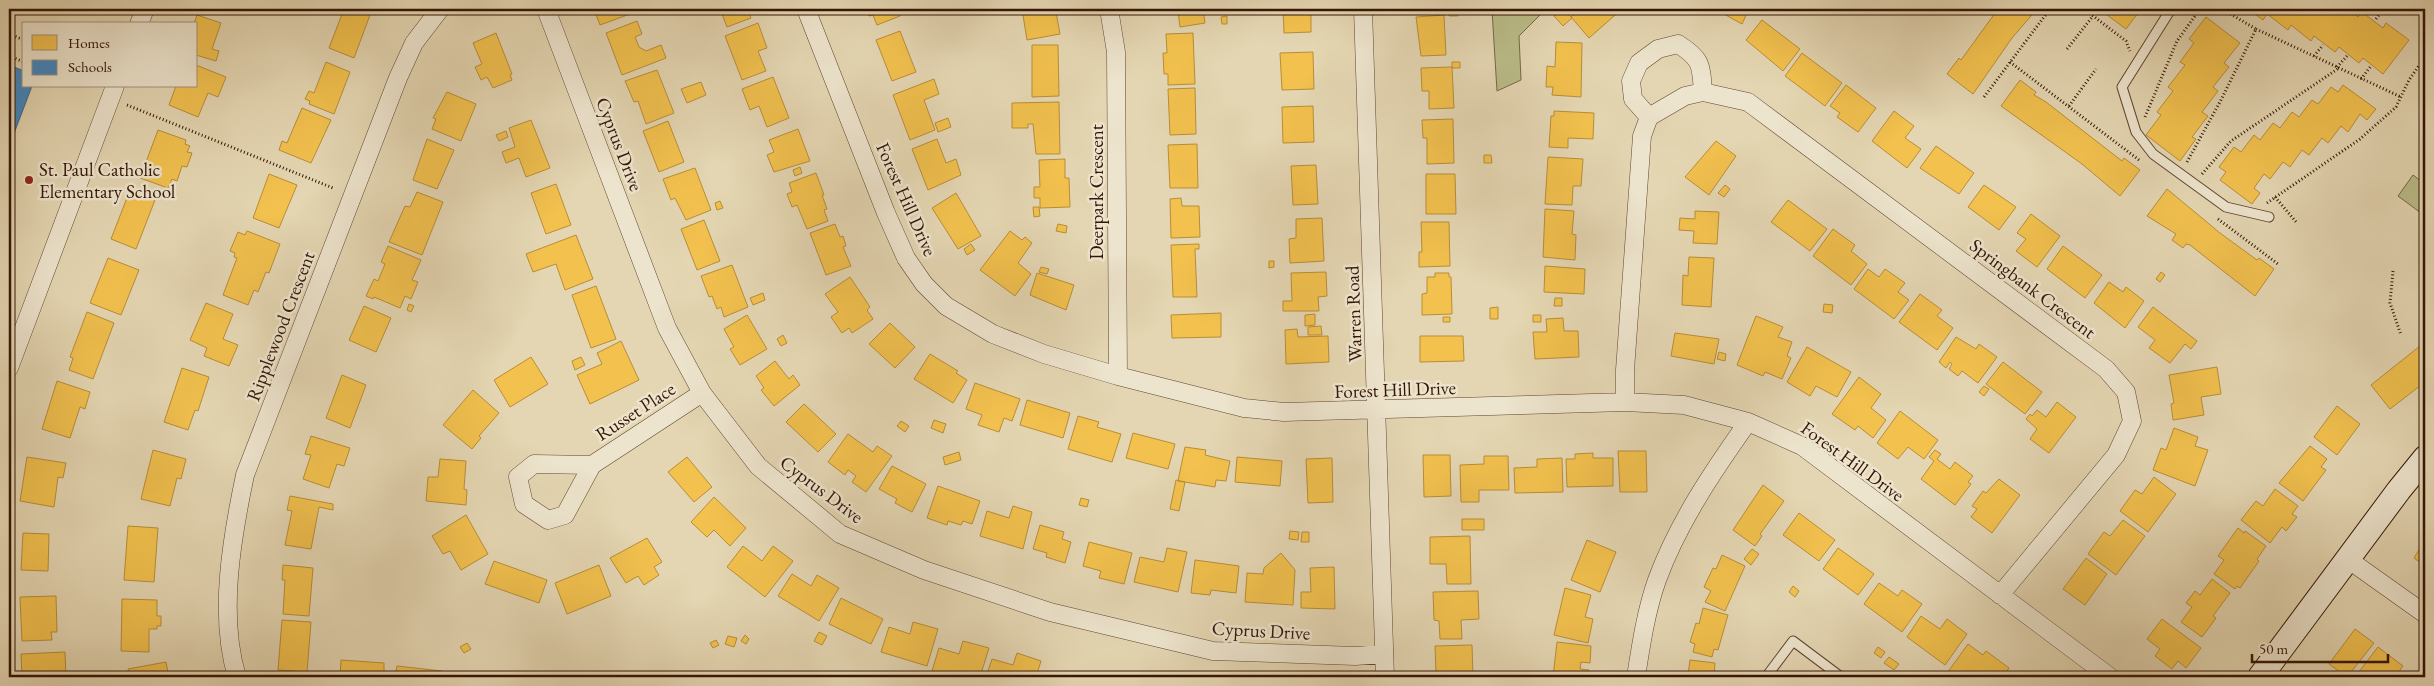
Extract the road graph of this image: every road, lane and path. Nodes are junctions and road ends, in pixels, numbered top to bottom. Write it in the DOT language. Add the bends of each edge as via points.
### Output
graph roads {
  1 [pos="145,9"];
  2 [pos="440,9"];
  3 [pos="546,9"];
  4 [pos="806,9"];
  5 [pos="1109,9"];
  6 [pos="1363,9"];
  7 [pos="2050,9"];
  8 [pos="2084,9"];
  9 [pos="2171,9"];
  10 [pos="2200,9"];
  11 [pos="2222,9"];
  12 [pos="2383,9"];
  13 [pos="2093,16"];
  14 [pos="2376,18"];
  15 [pos="140,22"];
  16 [pos="2256,29"];
  17 [pos="9,34"];
  18 [pos="22,39"];
  19 [pos="2323,45"];
  20 [pos="2067,49"];
  21 [pos="9,56"];
  22 [pos="2314,56"];
  23 [pos="2347,56"];
  24 [pos="2425,57"];
  25 [pos="22,61"];
  26 [pos="2135,66"];
  27 [pos="2371,66"];
  28 [pos="2338,68"];
  29 [pos="2096,69"];
  30 [pos="2361,79"];
  31 [pos="114,88"];
  32 [pos="1703,92"];
  33 [pos="1984,97"];
  34 [pos="2401,97"];
  35 [pos="122,103"];
  36 [pos="2069,106"];
  37 [pos="1649,117"];
  38 [pos="2138,135"];
  39 [pos="2180,174"];
  40 [pos="2194,184"];
  41 [pos="333,188"];
  42 [pos="2275,197"];
  43 [pos="2262,206"];
  44 [pos="2269,217"];
  45 [pos="2297,223"];
  46 [pos="2393,271"];
  47 [pos="2401,335"];
  48 [pos="9,368"];
  49 [pos="1118,376"];
  50 [pos="702,394"];
  51 [pos="1625,402"];
  52 [pos="1376,410"];
  53 [pos="1748,422"];
  54 [pos="2425,458"];
  55 [pos="592,465"];
  56 [pos="2349,560"];
  57 [pos="2000,595"];
  58 [pos="2425,614"];
  59 [pos="1383,654"];
  60 [pos="237,677"];
  61 [pos="1384,677"];
  62 [pos="1636,677"];
  63 [pos="1769,677"];
  64 [pos="1841,677"];
  65 [pos="2110,677"];
  66 [pos="2260,677"];
  1 -- 15 [label="street"];
  2 -- 60 [label="street, Ripplewood Crescent" via="414,43 398,78 245,475 233,535 229,600 231,658"];
  3 -- 50 [label="street, Cyprus Drive" via="667,328"];
  4 -- 49 [label="street, Forest Hill Drive" via="886,213 906,258 924,284 946,306 993,334 1044,354"];
  5 -- 49 [label="street, Deerpark Crescent" via="1116,52"];
  6 -- 52 [label="street, Warren Road"];
  7 -- 33 [label="path"];
  8 -- 13 [label="path"];
  9 -- 26 [label="lane"];
  10 -- 38 [label="path" via="2177,41"];
  11 -- 16 [label="path"];
  12 -- 14 [label="path"];
  13 -- 20 [label="path"];
  13 -- 26 [label="path" via="2126,41"];
  16 -- 22 [label="path"];
  16 -- 39 [label="path"];
  17 -- 18 [label="path"];
  19 -- 22 [label="path"];
  21 -- 25 [label="path"];
  22 -- 28 [label="path"];
  23 -- 28 [label="path"];
  24 -- 34 [label="path"];
  26 -- 38 [label="lane" via="2122,87"];
  27 -- 30 [label="path"];
  28 -- 30 [label="path"];
  28 -- 40 [label="path" via="2231,141"];
  29 -- 36 [label="path"];
  30 -- 34 [label="path"];
  31 -- 48 [label="street"];
  32 -- 37 [label="street, Springbank Crescent" via="1685,96"];
  32 -- 37 [label="street" via="1695,55 1678,44 1658,48 1640,63 1631,81 1633,99"];
  32 -- 57 [label="street, Springbank Crescent" via="1748,102 2106,369 2126,392 2132,421 2116,455"];
  34 -- 42 [label="path" via="2396,107 2360,139"];
  35 -- 41 [label="path"];
  37 -- 51 [label="street" via="1642,136 1624,370"];
  38 -- 39 [label="lane" via="2153,154"];
  39 -- 40 [label="lane"];
  40 -- 44 [label="lane" via="2226,206"];
  42 -- 43 [label="path"];
  42 -- 45 [label="path"];
  46 -- 47 [label="path" via="2390,303"];
  49 -- 52 [label="street, Forest Hill Drive" via="1244,408 1284,412"];
  50 -- 55 [label="street, Russet Place"];
  50 -- 59 [label="street, Cyprus Drive" via="758,466 840,534 924,570 1050,612 1213,651"];
  51 -- 52 [label="street, Forest Hill Drive"];
  51 -- 53 [label="street, Forest Hill Drive" via="1684,405"];
  52 -- 59 [label="street, Warren Road"];
  53 -- 57 [label="street, Forest Hill Drive" via="1802,446"];
  53 -- 62 [label="street" via="1687,516 1657,581 1642,635"];
  54 -- 56 [label="main road" via="2398,490"];
  56 -- 58 [label="street"];
  56 -- 66 [label="main road"];
  57 -- 65 [label="street, Forest Hill Drive"];
  59 -- 61 [label="street, Warren Road"];
  63 -- 64 [label="lane" via="1792,641"];
}
